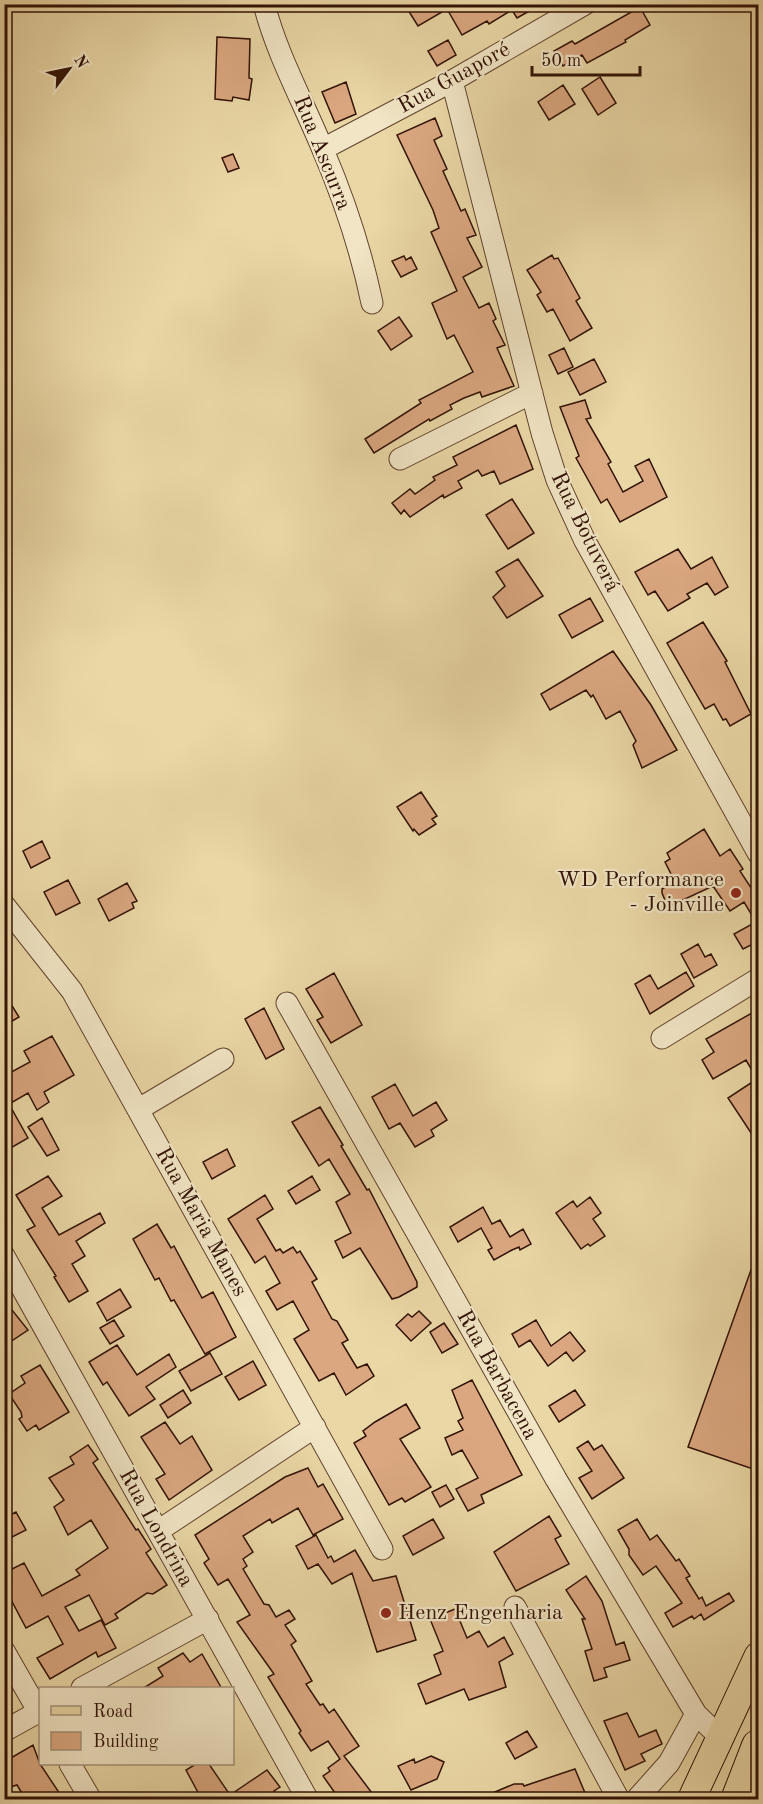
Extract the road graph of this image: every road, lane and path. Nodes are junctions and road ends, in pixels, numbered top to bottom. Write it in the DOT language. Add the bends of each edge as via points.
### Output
graph roads {
  1 [pos="264,4"];
  2 [pos="585,4"];
  3 [pos="452,81"];
  4 [pos="323,149"];
  5 [pos="372,303"];
  6 [pos="532,393"];
  7 [pos="400,459"];
  8 [pos="759,853"];
  9 [pos="4,905"];
  10 [pos="759,979"];
  11 [pos="287,1003"];
  12 [pos="662,1038"];
  13 [pos="223,1059"];
  14 [pos="139,1109"];
  15 [pos="4,1256"];
  16 [pos="315,1427"];
  17 [pos="158,1531"];
  18 [pos="382,1549"];
  19 [pos="515,1607"];
  20 [pos="207,1619"];
  21 [pos="4,1651"];
  22 [pos="759,1656"];
  23 [pos="86,1687"];
  24 [pos="39,1710"];
  25 [pos="39,1713"];
  26 [pos="696,1714"];
  27 [pos="4,1731"];
  28 [pos="721,1738"];
  29 [pos="759,1746"];
  30 [pos="71,1765"];
  31 [pos="90,1800"];
  32 [pos="308,1800"];
  33 [pos="618,1800"];
  34 [pos="636,1800"];
  35 [pos="692,1800"];
  36 [pos="737,1800"];
  1 -- 4 [label="street, Rua Ascurra" via="288,72"];
  2 -- 3 [label="street, Rua Guaporé"];
  3 -- 4 [label="street, Rua Guaporé"];
  3 -- 6 [label="street, Rua Botuverá"];
  4 -- 5 [label="street, Rua Ascurra" via="364,264"];
  6 -- 7 [label="street"];
  6 -- 8 [label="street, Rua Botuverá" via="549,459 569,509"];
  9 -- 14 [label="street, Rua Maria Manes" via="72,991"];
  10 -- 12 [label="street"];
  11 -- 26 [label="street, Rua Barbacena" via="556,1479"];
  13 -- 14 [label="street"];
  14 -- 16 [label="street, Rua Maria Manes"];
  15 -- 17 [label="street, Rua Londrina"];
  16 -- 17 [label="street"];
  16 -- 18 [label="street, Rua Maria Manes"];
  17 -- 20 [label="street, Rua Londrina"];
  19 -- 33 [label="street"];
  20 -- 23 [label="street"];
  20 -- 32 [label="street, Rua Londrina"];
  21 -- 24 [label="street"];
  22 -- 28 [label="main road"];
  25 -- 27 [label="street"];
  26 -- 28 [label="street, Rua Barbacena"];
  26 -- 34 [label="street" via="664,1770"];
  28 -- 35 [label="main road"];
  29 -- 36 [label="highway"];
  30 -- 31 [label="street"];
}
